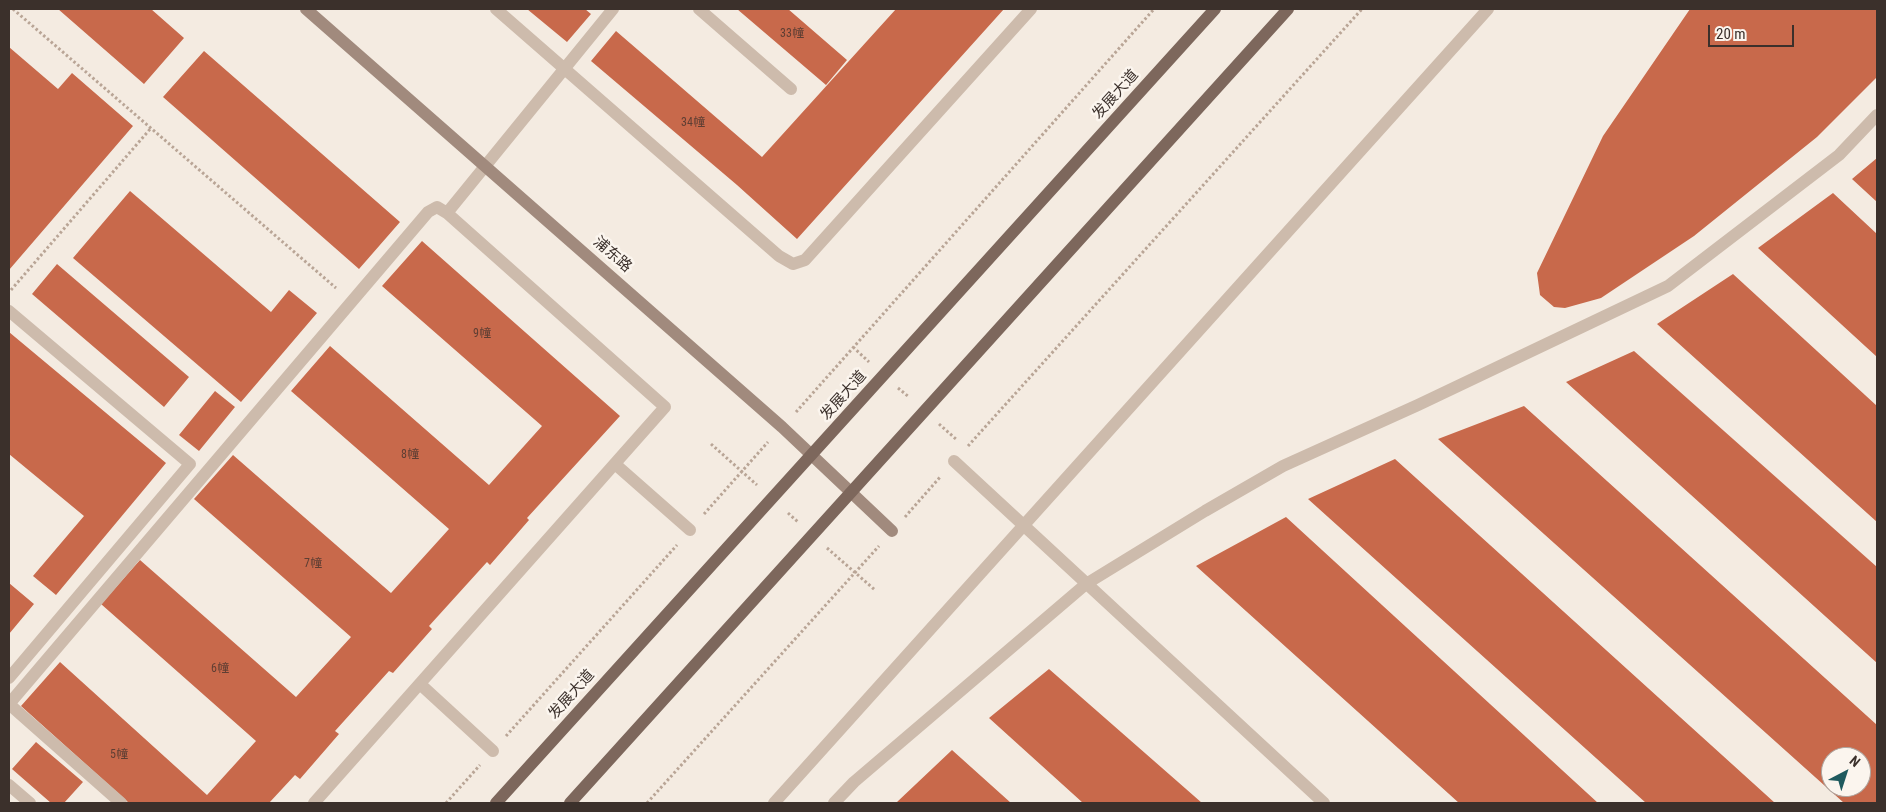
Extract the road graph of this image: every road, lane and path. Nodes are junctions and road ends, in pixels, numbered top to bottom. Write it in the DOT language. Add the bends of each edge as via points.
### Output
graph roads {
  1 [pos="13,9"];
  2 [pos="306,9"];
  3 [pos="496,9"];
  4 [pos="613,9"];
  5 [pos="699,9"];
  6 [pos="1031,9"];
  7 [pos="1154,9"];
  8 [pos="1215,9"];
  9 [pos="1288,9"];
  10 [pos="1362,9"];
  11 [pos="1488,9"];
  12 [pos="564,68"];
  13 [pos="791,89"];
  14 [pos="1877,115"];
  15 [pos="150,128"];
  16 [pos="484,166"];
  17 [pos="447,213"];
  18 [pos="9,293"];
  19 [pos="341,293"];
  20 [pos="9,311"];
  21 [pos="782,427"];
  22 [pos="711,444"];
  23 [pos="813,454"];
  24 [pos="954,461"];
  25 [pos="615,464"];
  26 [pos="742,472"];
  27 [pos="852,491"];
  28 [pos="772,499"];
  29 [pos="1023,526"];
  30 [pos="690,530"];
  31 [pos="892,531"];
  32 [pos="812,534"];
  33 [pos="855,573"];
  34 [pos="1086,584"];
  35 [pos="875,590"];
  36 [pos="9,678"];
  37 [pos="420,684"];
  38 [pos="9,704"];
  39 [pos="493,751"];
  40 [pos="9,785"];
  41 [pos="30,803"];
  42 [pos="121,803"];
  43 [pos="314,803"];
  44 [pos="446,803"];
  45 [pos="496,803"];
  46 [pos="570,803"];
  47 [pos="647,803"];
  48 [pos="774,803"];
  49 [pos="834,803"];
  50 [pos="1324,803"];
  1 -- 15 [label="path"];
  2 -- 16 [label="street, 浦东路"];
  3 -- 12 [label="lane"];
  4 -- 12 [label="lane"];
  5 -- 13 [label="lane"];
  6 -- 12 [label="lane" via="805,260 793,264 779,256"];
  7 -- 21 [label="path"];
  8 -- 23 [label="main road, 发展大道"];
  9 -- 27 [label="main road"];
  10 -- 24 [label="path"];
  11 -- 29 [label="lane"];
  12 -- 16 [label="lane"];
  14 -- 34 [label="lane" via="1839,155 1668,286 1283,466"];
  15 -- 18 [label="path"];
  15 -- 19 [label="path"];
  16 -- 17 [label="lane"];
  16 -- 21 [label="street, 浦东路"];
  17 -- 25 [label="lane" via="665,407"];
  17 -- 38 [label="lane" via="437,207 428,212"];
  20 -- 36 [label="lane" via="190,464"];
  21 -- 23 [label="street, 浦东路"];
  21 -- 26 [label="path"];
  22 -- 26 [label="path"];
  23 -- 27 [label="street, 浦东路"];
  23 -- 28 [label="main road, 发展大道"];
  24 -- 29 [label="lane"];
  24 -- 31 [label="path"];
  25 -- 30 [label="lane"];
  25 -- 37 [label="lane"];
  26 -- 28 [label="path"];
  26 -- 30 [label="path"];
  27 -- 31 [label="street, 浦东路"];
  27 -- 32 [label="main road"];
  28 -- 32 [label="path"];
  28 -- 45 [label="main road, 发展大道"];
  29 -- 34 [label="lane"];
  29 -- 48 [label="lane"];
  30 -- 39 [label="path"];
  31 -- 33 [label="path"];
  32 -- 33 [label="path"];
  32 -- 46 [label="main road"];
  33 -- 35 [label="path"];
  33 -- 47 [label="path"];
  34 -- 49 [label="lane" via="854,782"];
  34 -- 50 [label="lane"];
  37 -- 39 [label="lane"];
  37 -- 43 [label="lane"];
  38 -- 42 [label="lane"];
  39 -- 44 [label="path"];
  40 -- 41 [label="lane"];
}
